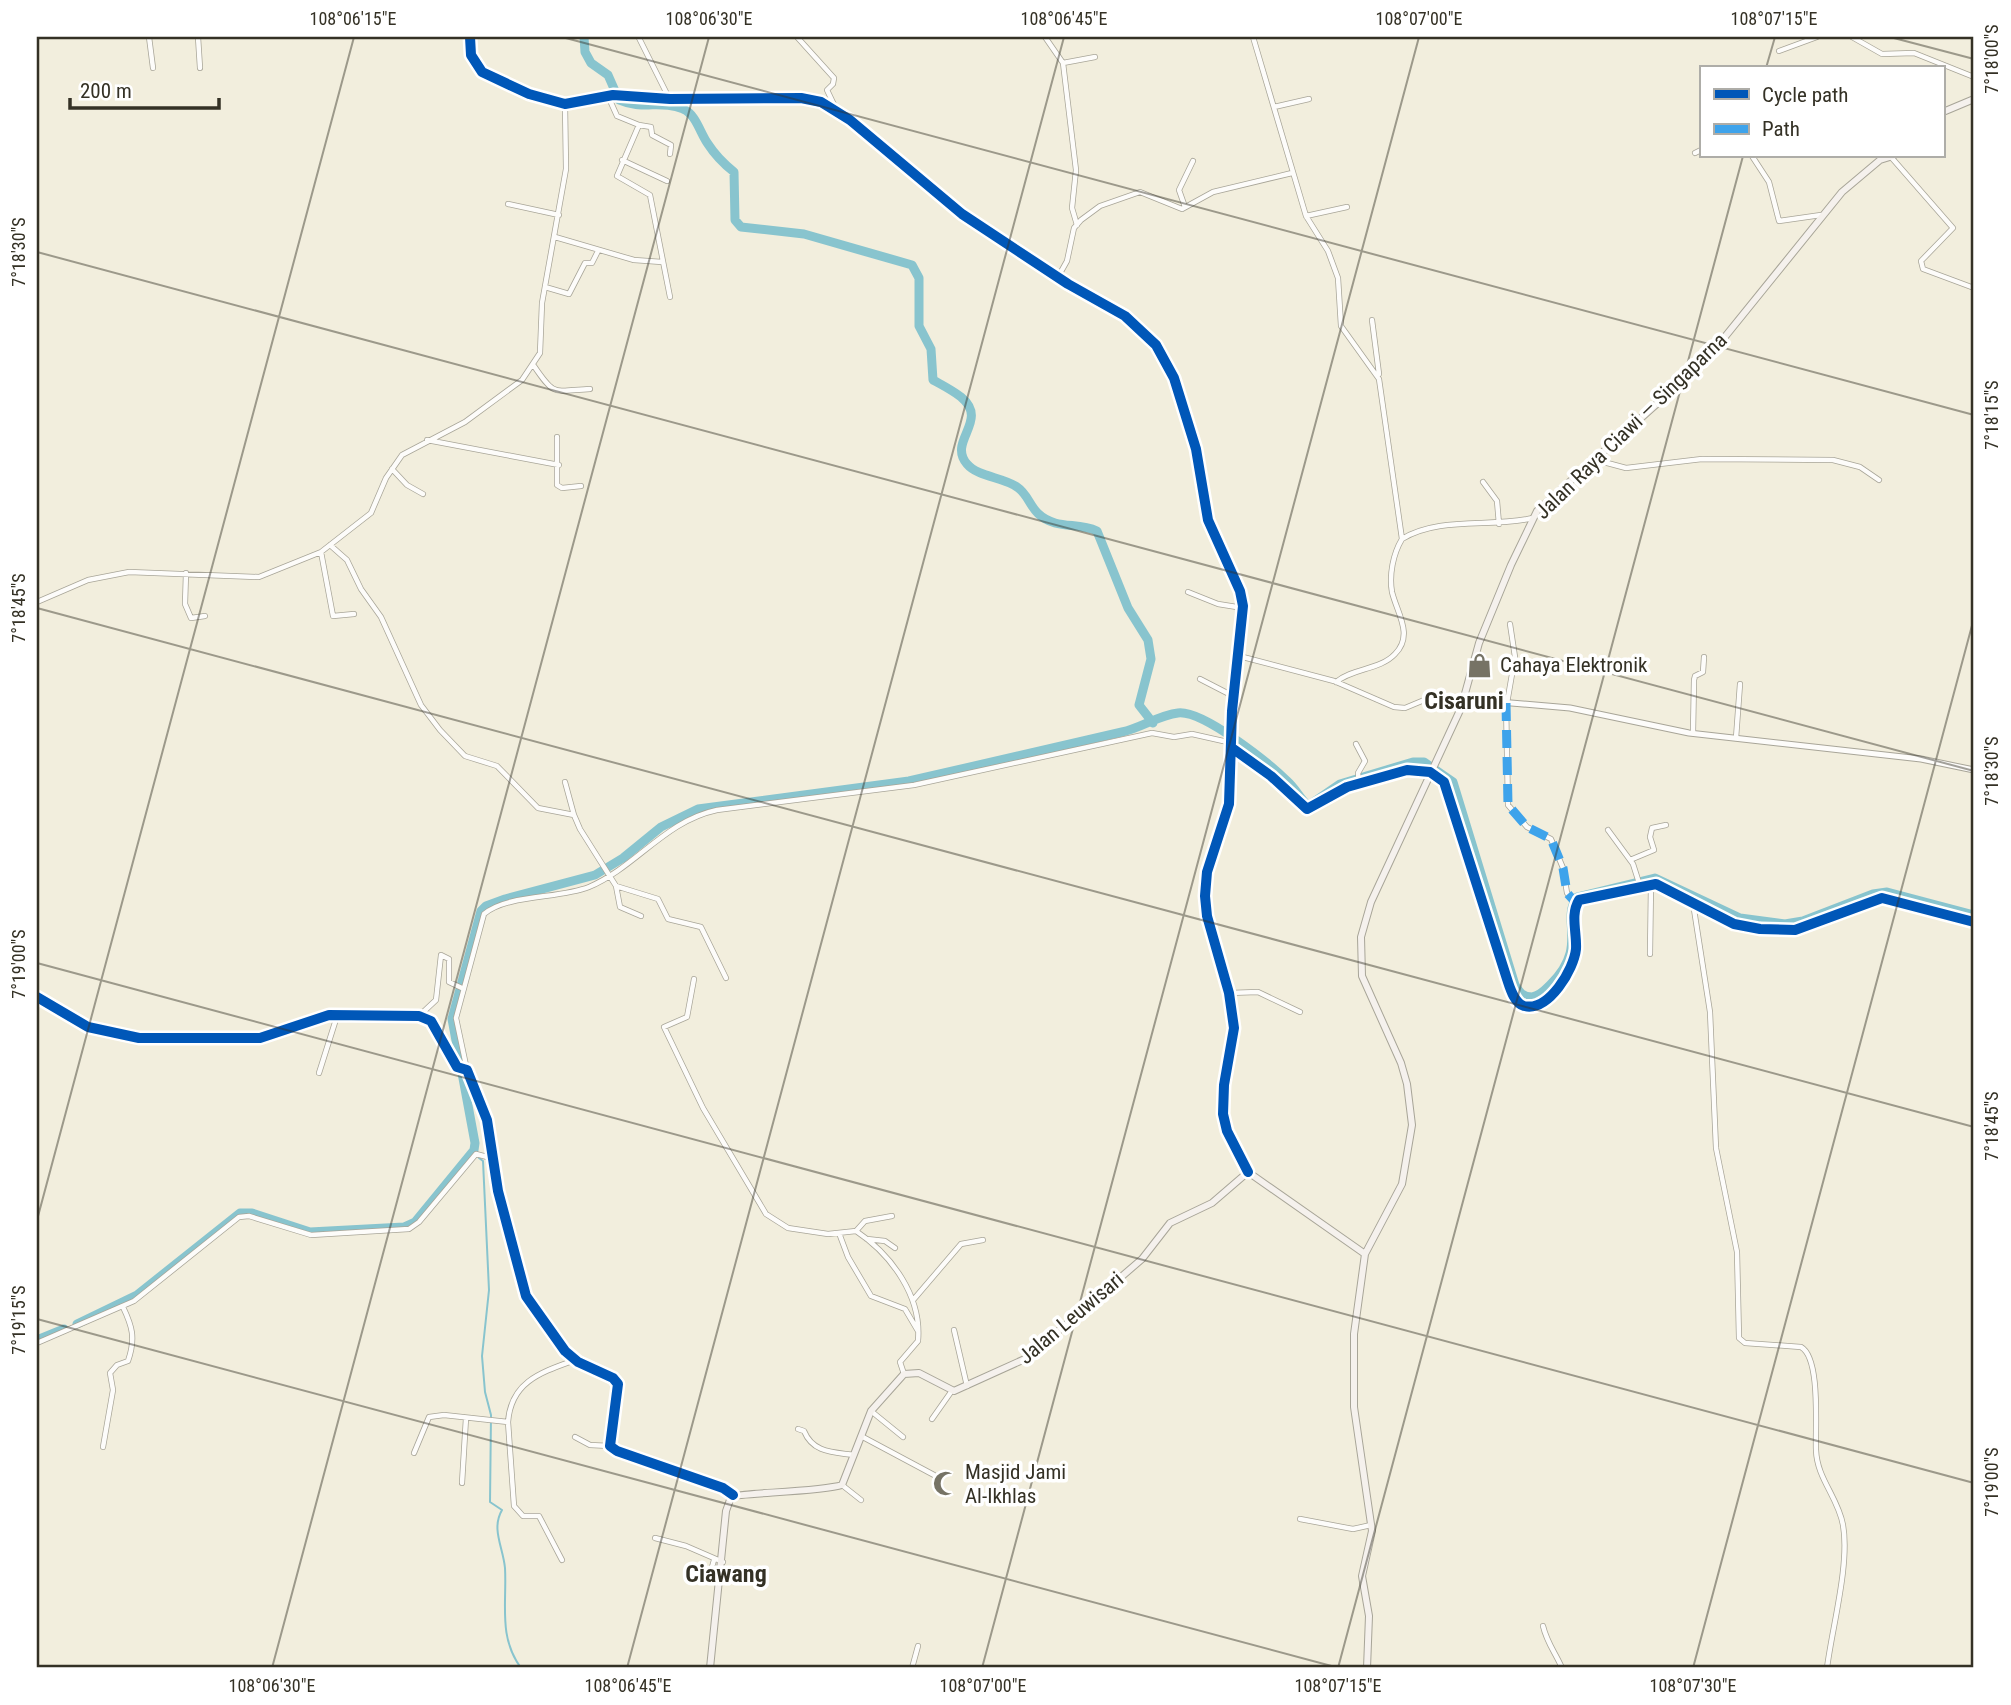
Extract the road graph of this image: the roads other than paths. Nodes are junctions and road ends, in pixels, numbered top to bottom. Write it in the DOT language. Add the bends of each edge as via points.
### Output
graph roads {
  1 [pos="149,37"];
  2 [pos="198,37"];
  3 [pos="470,37"];
  4 [pos="797,37"];
  5 [pos="1045,37"];
  6 [pos="1253,37"];
  7 [pos="1817,37"];
  8 [pos="1852,37"];
  9 [pos="639,38"];
  10 [pos="1779,51"];
  11 [pos="1095,57"];
  12 [pos="1063,64"];
  13 [pos="153,68"];
  14 [pos="200,68"];
  15 [pos="1974,77"];
  16 [pos="610,96"];
  17 [pos="670,99"];
  18 [pos="1309,99"];
  19 [pos="1974,99"];
  20 [pos="565,104"];
  21 [pos="1274,107"];
  22 [pos="837,112"];
  23 [pos="1944,112"];
  24 [pos="639,125"];
  25 [pos="1700,150"];
  26 [pos="1695,153"];
  27 [pos="670,154"];
  28 [pos="1753,158"];
  29 [pos="1886,158"];
  30 [pos="1894,158"];
  31 [pos="622,160"];
  32 [pos="1193,161"];
  33 [pos="1292,173"];
  34 [pos="667,181"];
  35 [pos="508,204"];
  36 [pos="1185,207"];
  37 [pos="1347,207"];
  38 [pos="559,215"];
  39 [pos="1821,215"];
  40 [pos="1306,216"];
  41 [pos="1077,225"];
  42 [pos="555,237"];
  43 [pos="598,251"];
  44 [pos="662,262"];
  45 [pos="1058,277"];
  46 [pos="545,287"];
  47 [pos="1974,288"];
  48 [pos="670,297"];
  49 [pos="1371,320"];
  50 [pos="534,366"];
  51 [pos="1379,379"];
  52 [pos="590,389"];
  53 [pos="557,437"];
  54 [pos="426,440"];
  55 [pos="1596,460"];
  56 [pos="559,465"];
  57 [pos="392,469"];
  58 [pos="1880,480"];
  59 [pos="1483,482"];
  60 [pos="581,486"];
  61 [pos="423,494"];
  62 [pos="1533,518"];
  63 [pos="1499,524"];
  64 [pos="1402,539"];
  65 [pos="330,545"];
  66 [pos="321,552"];
  67 [pos="186,573"];
  68 [pos="1188,592"];
  69 [pos="37,602"];
  70 [pos="1243,608"];
  71 [pos="354,614"];
  72 [pos="205,615"];
  73 [pos="1510,624"];
  74 [pos="1239,656"];
  75 [pos="1704,657"];
  76 [pos="1200,679"];
  77 [pos="1336,682"];
  78 [pos="1740,684"];
  79 [pos="1234,696"];
  80 [pos="1464,699"];
  81 [pos="1507,703"];
  82 [pos="1693,733"];
  83 [pos="1736,738"];
  84 [pos="1232,744"];
  85 [pos="1356,744"];
  86 [pos="1432,768"];
  87 [pos="1974,770"];
  88 [pos="1358,780"];
  89 [pos="565,782"];
  90 [pos="574,815"];
  91 [pos="1666,825"];
  92 [pos="1608,830"];
  93 [pos="1630,860"];
  94 [pos="609,877"];
  95 [pos="1638,881"];
  96 [pos="1651,884"];
  97 [pos="616,886"];
  98 [pos="1576,903"];
  99 [pos="1693,903"];
  100 [pos="641,916"];
  101 [pos="1974,922"];
  102 [pos="1650,954"];
  103 [pos="726,978"];
  104 [pos="694,979"];
  105 [pos="460,988"];
  106 [pos="1229,993"];
  107 [pos="37,997"];
  108 [pos="1300,1012"];
  109 [pos="337,1016"];
  110 [pos="419,1016"];
  111 [pos="463,1069"];
  112 [pos="319,1073"];
  113 [pos="492,1159"];
  114 [pos="1248,1172"];
  115 [pos="892,1216"];
  116 [pos="856,1231"];
  117 [pos="839,1233"];
  118 [pos="865,1239"];
  119 [pos="983,1240"];
  120 [pos="895,1248"];
  121 [pos="1364,1254"];
  122 [pos="914,1299"];
  123 [pos="123,1307"];
  124 [pos="954,1330"];
  125 [pos="918,1331"];
  126 [pos="37,1343"];
  127 [pos="575,1360"];
  128 [pos="904,1374"];
  129 [pos="967,1386"];
  130 [pos="951,1392"];
  131 [pos="872,1411"];
  132 [pos="466,1418"];
  133 [pos="932,1419"];
  134 [pos="508,1422"];
  135 [pos="798,1429"];
  136 [pos="859,1436"];
  137 [pos="575,1437"];
  138 [pos="903,1437"];
  139 [pos="610,1446"];
  140 [pos="103,1447"];
  141 [pos="414,1453"];
  142 [pos="854,1455"];
  143 [pos="934,1475"];
  144 [pos="462,1483"];
  145 [pos="842,1485"];
  146 [pos="733,1495"];
  147 [pos="861,1500"];
  148 [pos="1300,1518"];
  149 [pos="1371,1525"];
  150 [pos="655,1538"];
  151 [pos="562,1560"];
  152 [pos="714,1560"];
  153 [pos="723,1562"];
  154 [pos="690,1569"];
  155 [pos="1543,1626"];
  156 [pos="918,1647"];
  157 [pos="710,1668"];
  158 [pos="912,1668"];
  159 [pos="1367,1668"];
  160 [pos="1562,1668"];
  161 [pos="1827,1668"];
  1 -- 13 [label="street"];
  2 -- 14 [label="street"];
  3 -- 20 [label="street" via="471,55 482,72 529,94"];
  4 -- 22 [label="street" via="834,78 827,90"];
  5 -- 12 [label="street"];
  6 -- 21 [label="street"];
  7 -- 10 [label="street"];
  8 -- 15 [label="street" via="1882,54 1914,52"];
  9 -- 17 [label="street"];
  11 -- 12 [label="street"];
  12 -- 41 [label="street" via="1076,164 1072,208"];
  16 -- 17 [label="street"];
  16 -- 20 [label="street"];
  16 -- 24 [label="street" via="617,116"];
  17 -- 22 [label="street" via="808,98"];
  18 -- 21 [label="street"];
  19 -- 23 [label="main road"];
  20 -- 38 [label="street" via="566,169"];
  21 -- 33 [label="street"];
  22 -- 45 [label="street" via="962,214"];
  24 -- 27 [label="street" via="651,127 652,135 671,145"];
  24 -- 31 [label="street"];
  25 -- 26 [label="street"];
  28 -- 39 [label="street" via="1769,182 1779,220"];
  29 -- 39 [label="main road, Jalan Raya Ciawi — Singaparna" via="1851,182"];
  30 -- 47 [label="street" via="1953,228 1922,261 1923,269"];
  31 -- 34 [label="street"];
  31 -- 44 [label="street" via="617,177 651,197"];
  32 -- 36 [label="street" via="1179,190"];
  33 -- 36 [label="street" via="1213,192"];
  33 -- 40 [label="street"];
  35 -- 38 [label="street"];
  36 -- 41 [label="street" via="1177,209 1148,193 1135,192 1097,207"];
  37 -- 40 [label="street"];
  38 -- 42 [label="street"];
  39 -- 55 [label="main road, Jalan Raya Ciawi — Singaparna" via="1707,359"];
  40 -- 51 [label="street" via="1338,278 1341,326"];
  41 -- 45 [label="street"];
  42 -- 43 [label="street"];
  42 -- 46 [label="street"];
  43 -- 44 [label="street"];
  43 -- 46 [label="street" via="592,263 581,269 569,294"];
  44 -- 48 [label="street"];
  45 -- 70 [label="street" via="1137,325 1163,356 1196,449 1208,520"];
  46 -- 50 [label="street" via="540,353"];
  49 -- 51 [label="street"];
  50 -- 52 [label="street" via="553,391"];
  50 -- 54 [label="street" via="481,411"];
  51 -- 64 [label="street"];
  53 -- 56 [label="street"];
  54 -- 56 [label="street"];
  54 -- 57 [label="street" via="402,455"];
  55 -- 58 [label="street" via="1626,468 1702,459 1832,460 1860,467"];
  55 -- 62 [label="main road, Jalan Raya Ciawi — Singaparna" via="1556,492"];
  56 -- 60 [label="street" via="559,488"];
  57 -- 61 [label="street"];
  57 -- 65 [label="street" via="371,513"];
  59 -- 63 [label="street" via="1497,501"];
  62 -- 63 [label="street"];
  62 -- 80 [label="main road, Jalan Raya Ciawi — Singaparna" via="1479,643"];
  63 -- 64 [label="street" via="1419,529"];
  64 -- 77 [label="street" via="1392,568 1392,590 1404,628 1400,649 1393,657"];
  65 -- 66 [label="street"];
  65 -- 90 [label="street" via="347,560 381,617 421,705 440,730 465,757 497,766 538,808"];
  66 -- 67 [label="street" via="253,578"];
  66 -- 71 [label="street" via="334,617"];
  67 -- 69 [label="street" via="144,571 88,580"];
  67 -- 72 [label="street" via="186,610 192,618"];
  68 -- 70 [label="street"];
  70 -- 74 [label="street"];
  73 -- 81 [label="street" via="1515,657"];
  74 -- 77 [label="street"];
  74 -- 79 [label="street"];
  75 -- 82 [label="street" via="1703,672 1694,680"];
  76 -- 79 [label="street"];
  77 -- 80 [label="street" via="1394,707 1405,708 1429,698"];
  78 -- 83 [label="street"];
  79 -- 84 [label="street"];
  80 -- 81 [label="street"];
  80 -- 86 [label="main road, Jalan Raya Ciawi — Singaparna"];
  81 -- 82 [label="street" via="1570,708"];
  81 -- 98 [label="street" via="1507,804 1527,827 1553,843 1569,897"];
  82 -- 83 [label="street"];
  83 -- 87 [label="street"];
  84 -- 88 [label="street" via="1307,809"];
  84 -- 94 [label="street" via="1192,734 1152,733 914,785 718,810 676,826"];
  84 -- 106 [label="street" via="1229,804 1205,889 1207,916"];
  85 -- 88 [label="street" via="1365,761"];
  86 -- 88 [label="street"];
  86 -- 98 [label="street" via="1448,787 1499,957 1518,1002 1529,1006 1541,1002 1565,977 1576,949"];
  86 -- 121 [label="main road, Jalan Raya Ciawi — Singaparna" via="1383,872 1361,937 1362,976 1401,1063 1412,1125 1402,1184"];
  89 -- 90 [label="street"];
  90 -- 94 [label="street"];
  91 -- 93 [label="street" via="1652,828 1654,850"];
  92 -- 93 [label="street"];
  93 -- 95 [label="street"];
  94 -- 97 [label="street"];
  94 -- 105 [label="street" via="581,890 488,911"];
  95 -- 96 [label="street"];
  95 -- 98 [label="street"];
  96 -- 99 [label="street"];
  96 -- 102 [label="street"];
  97 -- 100 [label="street" via="619,906"];
  97 -- 103 [label="street" via="658,900 669,920 702,927"];
  99 -- 101 [label="street" via="1734,924 1773,930 1795,930 1882,898"];
  99 -- 161 [label="street" via="1710,1012 1716,1148 1737,1252 1739,1338 1745,1343 1793,1346 1808,1352 1815,1381 1817,1469 1843,1525 1838,1606"];
  104 -- 117 [label="street" via="687,1017 664,1027 713,1127 766,1214 788,1228"];
  105 -- 110 [label="street" via="449,982 449,959 443,954 436,1000"];
  105 -- 111 [label="street" via="456,1018"];
  106 -- 108 [label="street" via="1258,992"];
  106 -- 114 [label="street" via="1233,1044 1223,1114"];
  107 -- 109 [label="street" via="88,1027 139,1038 260,1038 323,1016"];
  109 -- 110 [label="street"];
  109 -- 112 [label="street"];
  110 -- 111 [label="street" via="431,1021"];
  111 -- 113 [label="street" via="487,1121"];
  113 -- 123 [label="street" via="475,1155 409,1229 311,1235 239,1217"];
  113 -- 127 [label="street" via="526,1296"];
  114 -- 121 [label="main road"];
  114 -- 129 [label="main road, Jalan Leuwisari" via="1212,1203 1164,1228 1142,1259 1027,1358"];
  115 -- 116 [label="street" via="865,1221"];
  116 -- 117 [label="street"];
  116 -- 118 [label="street"];
  117 -- 125 [label="street" via="871,1296 905,1310"];
  118 -- 120 [label="street" via="885,1241"];
  118 -- 122 [label="street" via="878,1249"];
  119 -- 122 [label="street" via="961,1244"];
  121 -- 149 [label="main road, Jalan Raya Ciawi — Singaparna" via="1354,1346 1354,1407"];
  122 -- 125 [label="street"];
  123 -- 126 [label="street"];
  123 -- 140 [label="street" via="132,1322 131,1353 128,1361 110,1373 113,1391"];
  124 -- 129 [label="street"];
  125 -- 128 [label="street" via="917,1343 900,1362"];
  127 -- 134 [label="street" via="520,1386"];
  127 -- 139 [label="street" via="618,1384"];
  128 -- 130 [label="main road" via="919,1373"];
  128 -- 131 [label="main road"];
  129 -- 130 [label="main road, Jalan Leuwisari"];
  130 -- 133 [label="street"];
  131 -- 136 [label="main road"];
  131 -- 138 [label="street"];
  132 -- 134 [label="street"];
  132 -- 141 [label="street" via="429,1417"];
  132 -- 144 [label="street"];
  134 -- 151 [label="street" via="515,1509 523,1516 539,1517"];
  135 -- 142 [label="street" via="819,1449"];
  136 -- 142 [label="main road"];
  136 -- 143 [label="street"];
  137 -- 139 [label="street" via="590,1445"];
  139 -- 146 [label="street"];
  142 -- 145 [label="main road"];
  145 -- 146 [label="main road" via="790,1494"];
  145 -- 147 [label="street"];
  146 -- 153 [label="main road" via="726,1511"];
  148 -- 149 [label="street" via="1350,1528"];
  149 -- 159 [label="main road, Jalan Raya Ciawi — Singaparna" via="1362,1576 1369,1616"];
  150 -- 152 [label="street"];
  152 -- 153 [label="street"];
  152 -- 154 [label="street" via="710,1574"];
  153 -- 157 [label="main road"];
  155 -- 160 [label="street"];
  156 -- 158 [label="street"];
}
